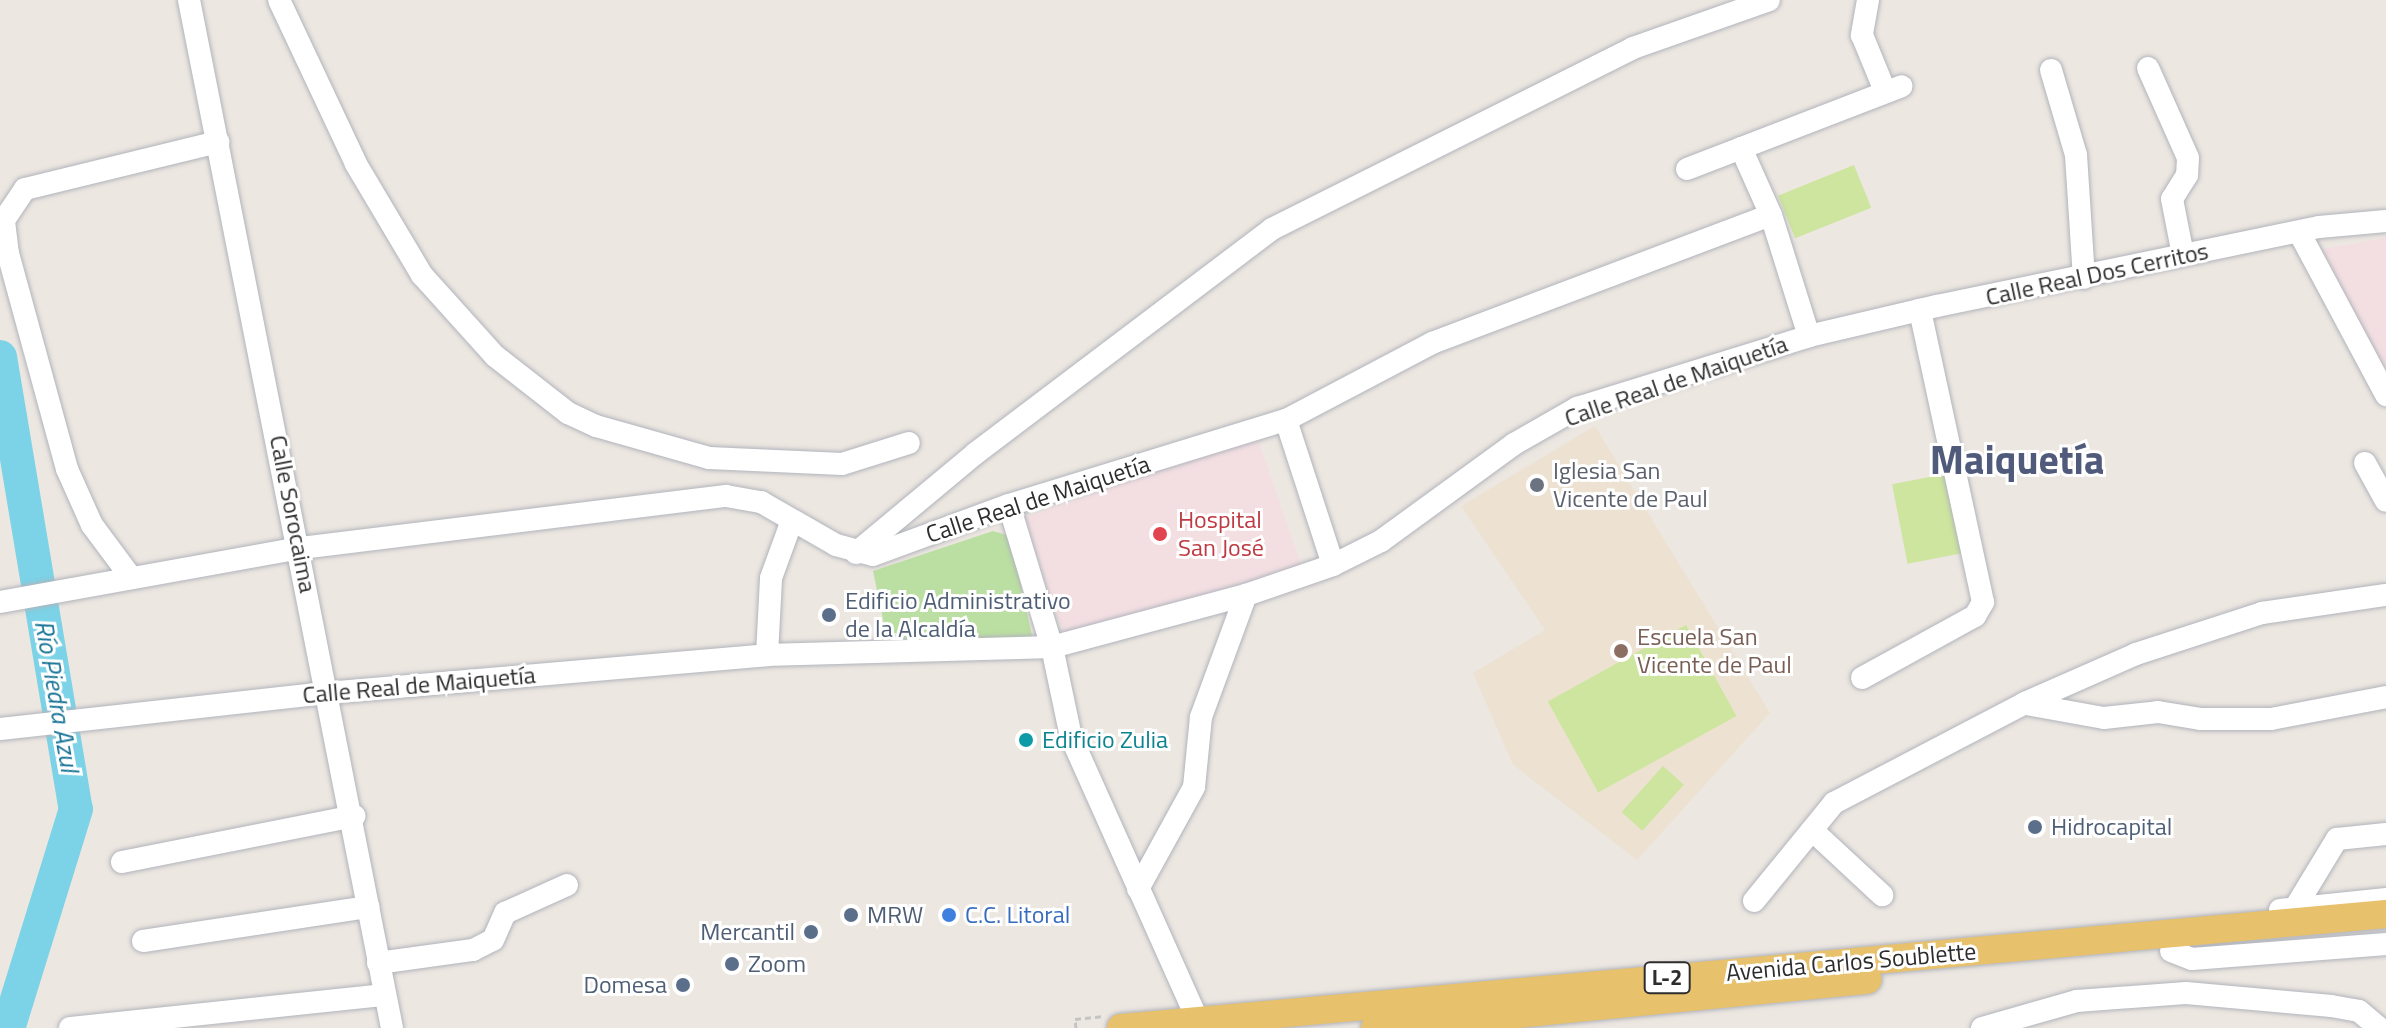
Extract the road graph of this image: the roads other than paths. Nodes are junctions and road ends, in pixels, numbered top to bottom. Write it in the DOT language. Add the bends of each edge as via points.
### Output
graph roads {
  1 [pos="189,0"];
  2 [pos="279,0"];
  3 [pos="1769,0"];
  4 [pos="1868,0"];
  5 [pos="2148,68"];
  6 [pos="2051,70"];
  7 [pos="218,142"];
  8 [pos="1741,148"];
  9 [pos="1687,169"];
  10 [pos="1771,215"];
  11 [pos="2386,221"];
  12 [pos="2299,232"];
  13 [pos="2183,255"];
  14 [pos="2084,278"];
  15 [pos="1920,310"];
  16 [pos="1809,336"];
  17 [pos="2386,395"];
  18 [pos="1286,420"];
  19 [pos="909,443"];
  20 [pos="2365,463"];
  21 [pos="2386,501"];
  22 [pos="1009,505"];
  23 [pos="791,523"];
  24 [pos="301,548"];
  25 [pos="856,553"];
  26 [pos="1333,565"];
  27 [pos="130,576"];
  28 [pos="1246,595"];
  29 [pos="2386,595"];
  30 [pos="0,602"];
  31 [pos="1052,647"];
  32 [pos="767,655"];
  33 [pos="1862,678"];
  34 [pos="326,693"];
  35 [pos="2386,697"];
  36 [pos="2025,703"];
  37 [pos="0,729"];
  38 [pos="354,816"];
  39 [pos="1812,830"];
  40 [pos="2386,834"];
  41 [pos="122,862"];
  42 [pos="567,885"];
  43 [pos="1138,889"];
  44 [pos="1882,895"];
  45 [pos="2386,899"];
  46 [pos="1754,901"];
  47 [pos="368,907"];
  48 [pos="2295,908"];
  49 [pos="2386,914"];
  50 [pos="2214,930"];
  51 [pos="2386,930"];
  52 [pos="143,941"];
  53 [pos="2386,944"];
  54 [pos="2321,949"];
  55 [pos="2171,951"];
  56 [pos="2386,961"];
  57 [pos="378,963"];
  58 [pos="383,995"];
  59 [pos="1197,1019"];
  60 [pos="1109,1022"];
  61 [pos="1432,1025"];
  62 [pos="70,1028"];
  63 [pos="392,1028"];
  64 [pos="1375,1028"];
  65 [pos="1982,1028"];
  66 [pos="2379,1028"];
  1 -- 7 [label="street, Calle Sorocaima"];
  2 -- 19 [label="street" via="356,164 422,275 495,356 568,413 709,458 842,464"];
  3 -- 25 [label="street" via="1633,48 1272,229 976,453"];
  4 -- 8 [label="street" via="1862,35 1894,89"];
  5 -- 13 [label="street" via="2188,158 2187,175 2172,199"];
  6 -- 14 [label="street" via="2076,155"];
  7 -- 24 [label="street, Calle Sorocaima"];
  7 -- 27 [label="street" via="25,189 4,220 8,254 67,469 92,525"];
  8 -- 9 [label="street"];
  8 -- 10 [label="street"];
  10 -- 16 [label="street, Calle Real de Maiquetía"];
  10 -- 18 [label="street, Calle Real de Maiquetía" via="1432,343"];
  11 -- 12 [label="street, Calle Real Dos Cerritos"];
  12 -- 13 [label="street, Calle Real Dos Cerritos"];
  12 -- 17 [label="street"];
  13 -- 14 [label="street, Calle Real Dos Cerritos"];
  14 -- 15 [label="street, Calle Real Dos Cerritos"];
  15 -- 16 [label="street, Calle Real Dos Cerritos"];
  15 -- 33 [label="street" via="1983,602 1975,616"];
  16 -- 26 [label="street, Calle Real de Maiquetía" via="1577,408 1514,444 1381,541"];
  18 -- 22 [label="street, Calle Real de Maiquetía"];
  18 -- 26 [label="street"];
  20 -- 21 [label="street"];
  22 -- 25 [label="street, Calle Real de Maiquetía" via="873,555"];
  22 -- 31 [label="street"];
  23 -- 24 [label="street" via="761,502 726,496"];
  23 -- 25 [label="street"];
  23 -- 32 [label="street" via="771,578"];
  24 -- 27 [label="street"];
  24 -- 34 [label="street, Calle Sorocaima"];
  26 -- 28 [label="street, Calle Real de Maiquetía"];
  27 -- 30 [label="street"];
  28 -- 31 [label="street, Calle Real de Maiquetía"];
  28 -- 43 [label="street" via="1201,717 1194,787"];
  29 -- 36 [label="street" via="2262,613 2136,654"];
  31 -- 32 [label="street, Calle Real de Maiquetía"];
  31 -- 43 [label="street" via="1071,737"];
  32 -- 34 [label="street, Calle Real de Maiquetía"];
  34 -- 37 [label="street, Calle Real de Maiquetía"];
  34 -- 38 [label="street, Calle Sorocaima"];
  35 -- 36 [label="street" via="2271,719 2201,719 2158,712 2104,718"];
  36 -- 39 [label="street" via="1834,803"];
  38 -- 41 [label="street"];
  38 -- 47 [label="street, Calle Sorocaima"];
  39 -- 44 [label="street"];
  39 -- 46 [label="street"];
  40 -- 48 [label="street" via="2337,839"];
  42 -- 57 [label="street" via="505,913 493,940 473,950"];
  43 -- 59 [label="street"];
  45 -- 48 [label="street, Avenida Carlos Soublette / L-2"];
  47 -- 52 [label="street"];
  47 -- 57 [label="street, Calle Sorocaima"];
  48 -- 50 [label="street, Avenida Carlos Soublette / L-2"];
  49 -- 50 [label="main road, L-2"];
  50 -- 59 [label="main road, Avenida Carlos Soublette / L-2"];
  51 -- 55 [label="main road, L-2"];
  53 -- 54 [label="street, Avenida Carlos Soublette / L-2"];
  54 -- 55 [label="street, Avenida Carlos Soublette / L-2" via="2192,959"];
  54 -- 56 [label="street"];
  55 -- 61 [label="main road, Avenida Carlos Soublette / L-2"];
  57 -- 58 [label="street, Calle Sorocaima"];
  58 -- 62 [label="street"];
  58 -- 63 [label="street, Calle Sorocaima"];
  59 -- 60 [label="main road, Avenida Carlos Soublette / L-2"];
  61 -- 64 [label="main road, Avenida Carlos Soublette / L-2"];
  65 -- 66 [label="street" via="2077,1001 2186,993 2359,1011"];
}
